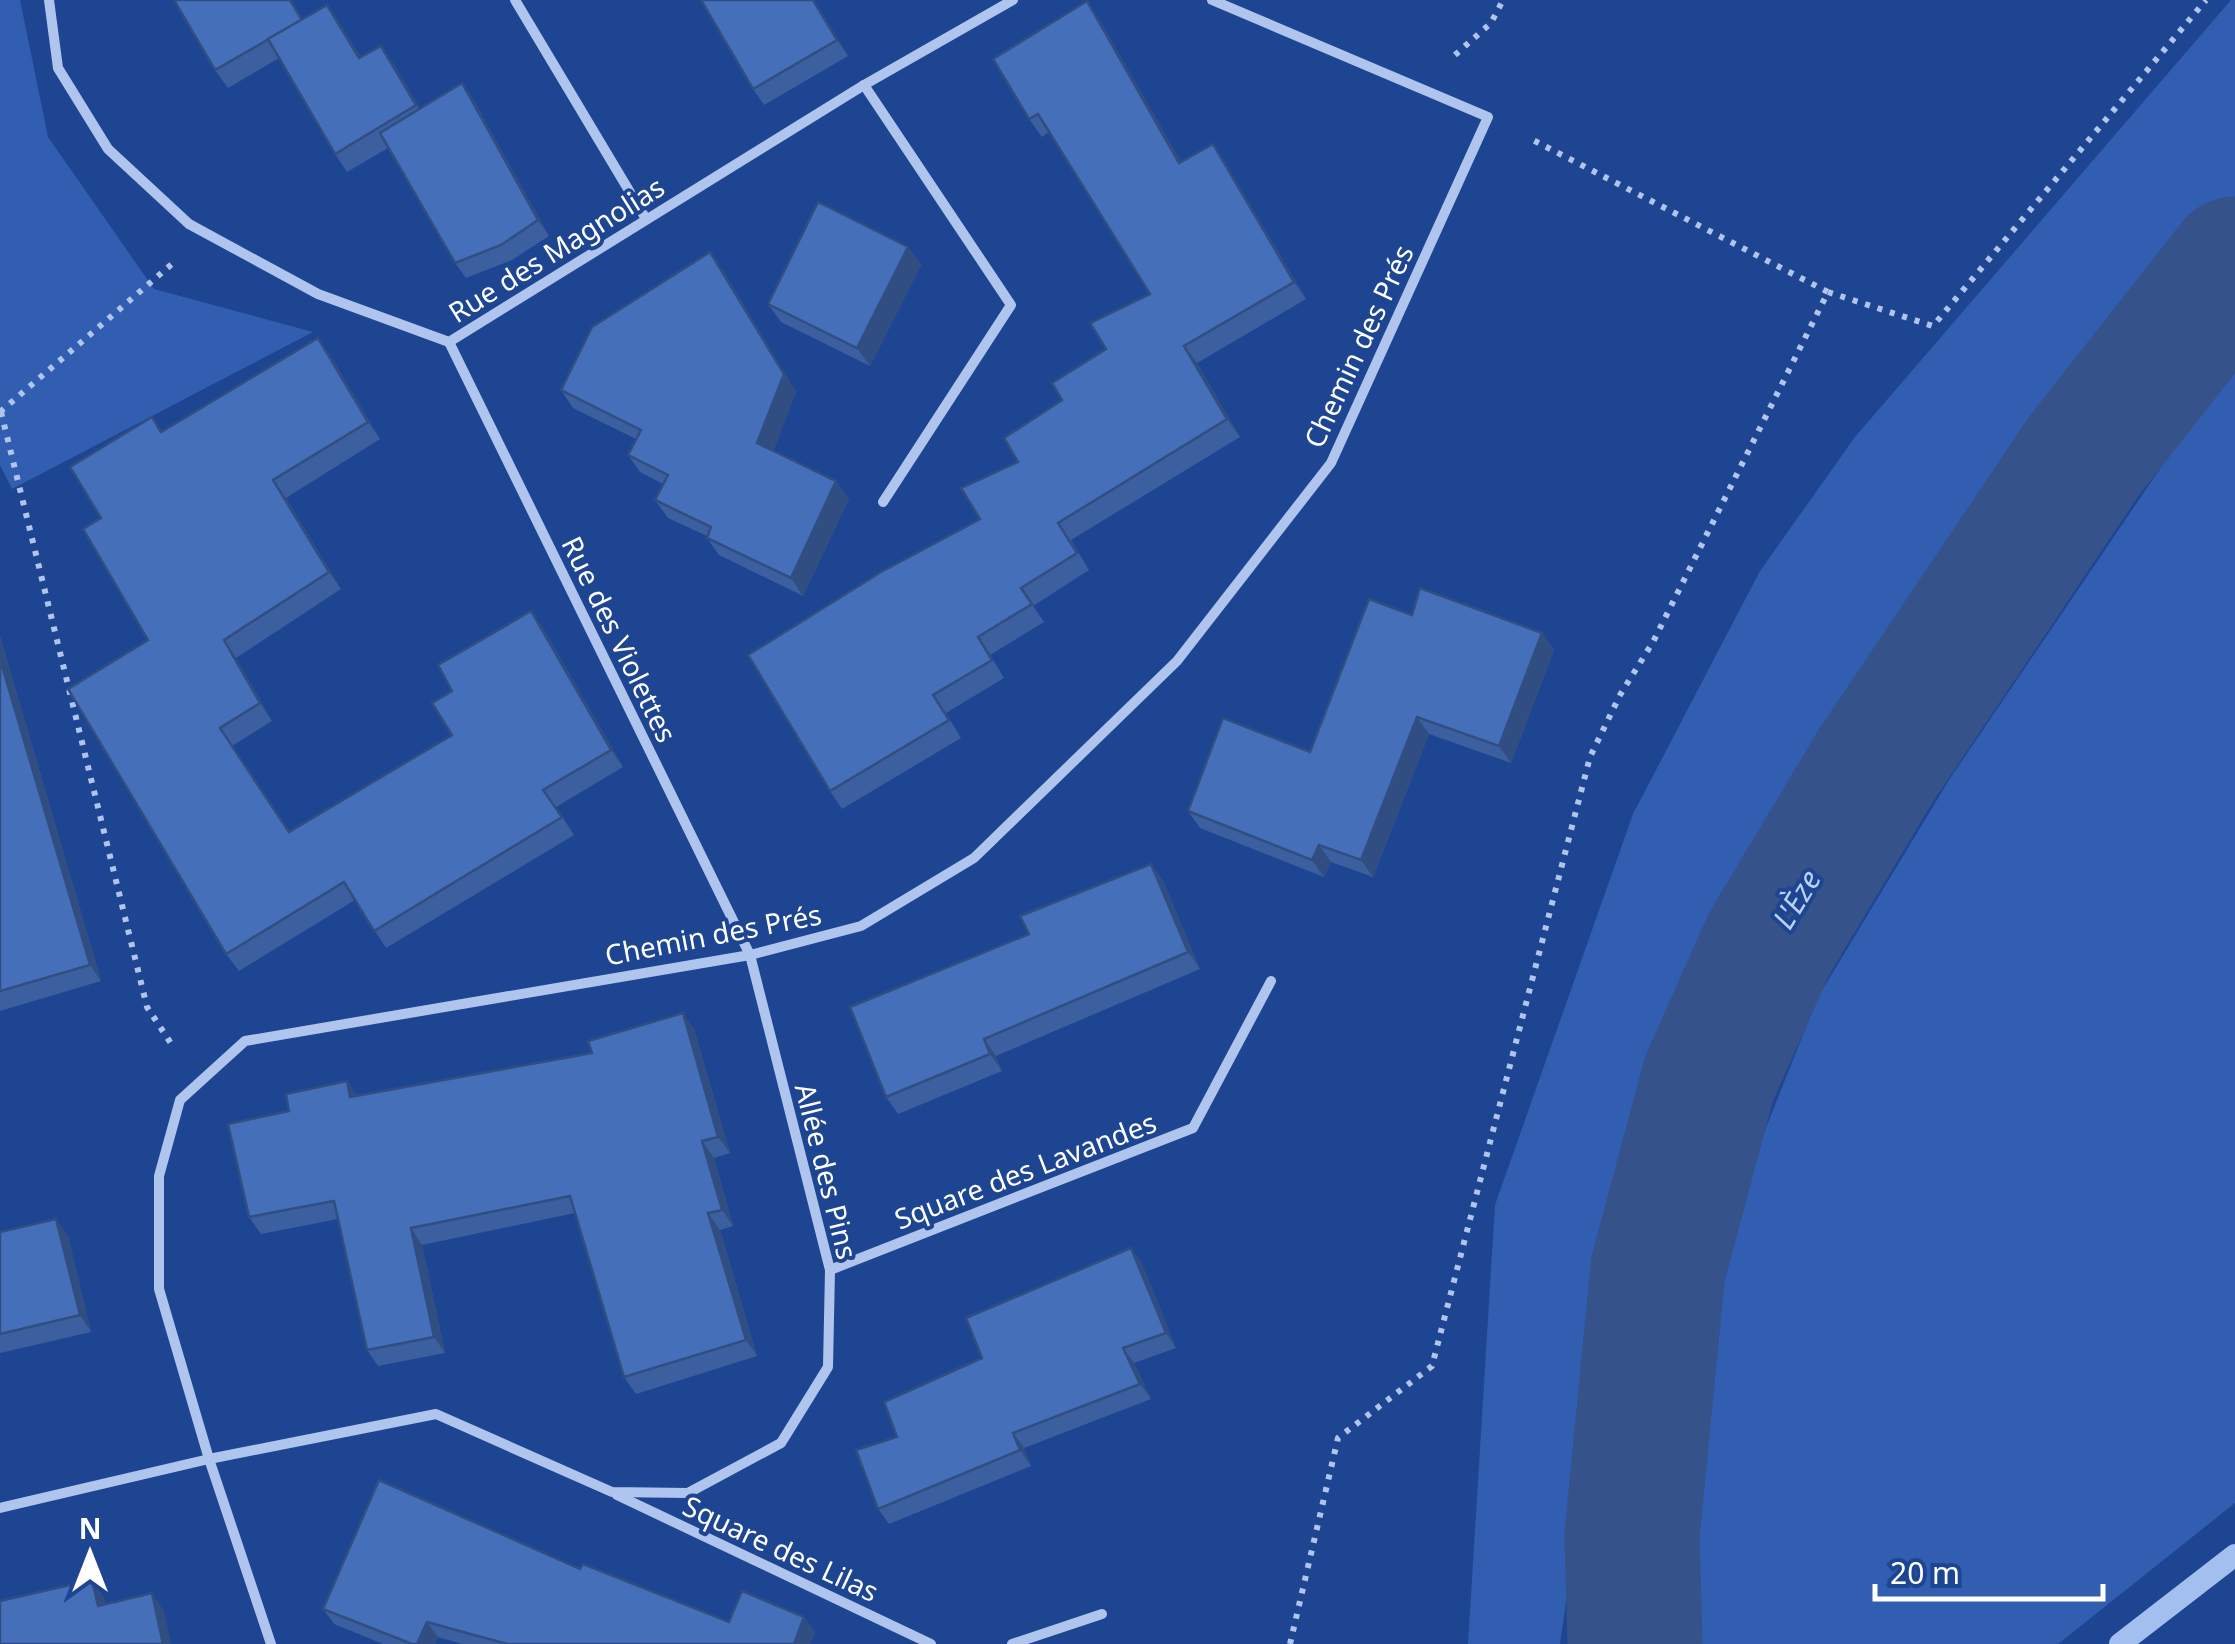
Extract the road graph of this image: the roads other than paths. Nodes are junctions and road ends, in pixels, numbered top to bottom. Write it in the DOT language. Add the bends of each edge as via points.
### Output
graph roads {
  1 [pos="49,0"];
  2 [pos="514,0"];
  3 [pos="1013,0"];
  4 [pos="1212,0"];
  5 [pos="864,85"];
  6 [pos="646,219"];
  7 [pos="449,342"];
  8 [pos="883,502"];
  9 [pos="750,955"];
  10 [pos="1271,982"];
  11 [pos="830,1270"];
  12 [pos="209,1459"];
  13 [pos="612,1492"];
  14 [pos="0,1508"];
  15 [pos="1102,1614"];
  16 [pos="270,1644"];
  17 [pos="931,1644"];
  18 [pos="1012,1644"];
  1 -- 7 [label="street, Rue des Magnolias" via="58,68 108,150 189,224 318,294"];
  2 -- 6 [label="street"];
  3 -- 5 [label="street, Rue des Magnolias"];
  4 -- 9 [label="street, Chemin des Prés" via="1488,117 1330,463 1177,661 974,858 862,926"];
  5 -- 6 [label="street, Rue des Magnolias"];
  5 -- 8 [label="street" via="1010,304"];
  6 -- 7 [label="street, Rue des Magnolias"];
  7 -- 9 [label="street, Rue des Violettes"];
  9 -- 11 [label="street, Allée des Pins"];
  9 -- 12 [label="street, Chemin des Prés" via="245,1041 180,1100 159,1176 159,1289"];
  10 -- 11 [label="street, Square des Lavandes" via="1194,1128"];
  11 -- 13 [label="street, Allée des Pins" via="828,1367 781,1443 688,1493"];
  12 -- 13 [label="street, Allée des Pins" via="436,1414"];
  12 -- 14 [label="street"];
  12 -- 16 [label="street, Chemin des Prés"];
  13 -- 17 [label="street, Square des Lilas"];
  15 -- 18 [label="street"];
}
